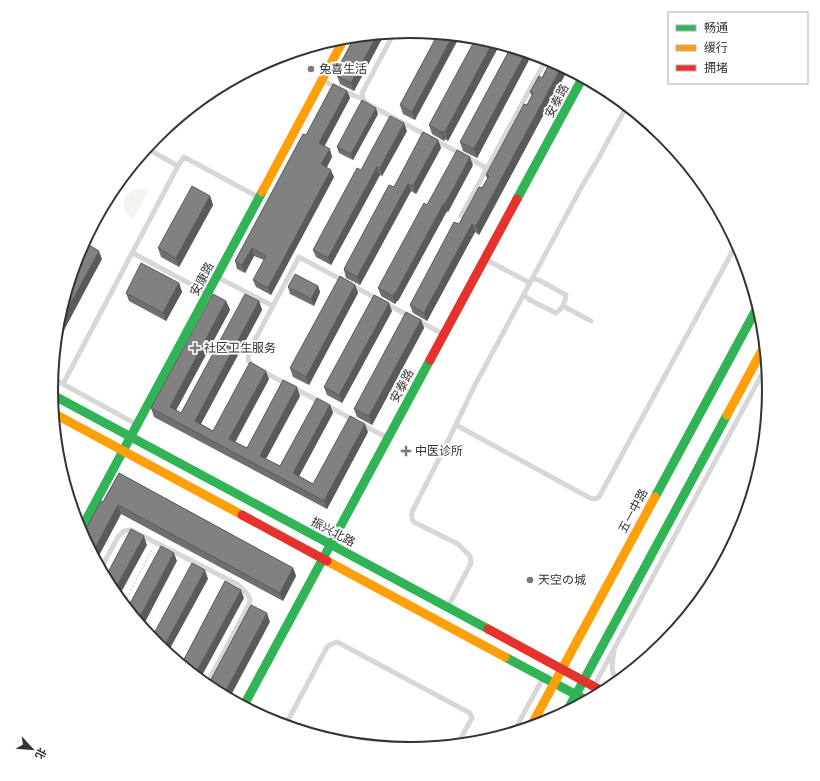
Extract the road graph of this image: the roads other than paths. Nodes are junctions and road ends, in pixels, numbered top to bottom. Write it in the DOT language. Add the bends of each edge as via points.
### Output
graph roads {
  1 [pos="391,39"];
  2 [pos="341,45"];
  3 [pos="544,65"];
  4 [pos="322,80"];
  5 [pos="581,82"];
  6 [pos="363,99"];
  7 [pos="624,111"];
  8 [pos="152,151"];
  9 [pos="178,166"];
  10 [pos="487,168"];
  11 [pos="259,198"];
  12 [pos="461,216"];
  13 [pos="733,250"];
  14 [pos="133,252"];
  15 [pos="485,259"];
  16 [pos="217,276"];
  17 [pos="531,281"];
  18 [pos="208,293"];
  19 [pos="524,295"];
  20 [pos="273,306"];
  21 [pos="563,306"];
  22 [pos="754,314"];
  23 [pos="591,321"];
  24 [pos="444,334"];
  25 [pos="760,354"];
  26 [pos="762,374"];
  27 [pos="58,381"];
  28 [pos="63,384"];
  29 [pos="58,398"];
  30 [pos="58,416"];
  31 [pos="137,425"];
  32 [pos="456,425"];
  33 [pos="130,437"];
  34 [pos="388,438"];
  35 [pos="123,451"];
  36 [pos="84,524"];
  37 [pos="331,544"];
  38 [pos="323,558"];
  39 [pos="103,564"];
  40 [pos="448,608"];
  41 [pos="616,645"];
  42 [pos="562,669"];
  43 [pos="544,677"];
  44 [pos="615,677"];
  45 [pos="209,680"];
  46 [pos="583,681"];
  47 [pos="554,683"];
  48 [pos="593,686"];
  49 [pos="598,689"];
  50 [pos="589,694"];
  51 [pos="576,695"];
  52 [pos="582,698"];
  53 [pos="246,702"];
  54 [pos="571,704"];
  55 [pos="534,720"];
  56 [pos="288,721"];
  57 [pos="517,726"];
  58 [pos="460,739"];
  1 -- 6 [label="lane" via="362,93"];
  2 -- 4 [label="street, 安康路"];
  3 -- 10 [label="lane"];
  4 -- 6 [label="lane"];
  4 -- 11 [label="street, 安康路"];
  5 -- 15 [label="street, 安泰路"];
  6 -- 10 [label="lane" via="366,103"];
  7 -- 17 [label="lane"];
  8 -- 9 [label="lane"];
  9 -- 11 [label="lane" via="184,157"];
  9 -- 14 [label="lane"];
  10 -- 12 [label="lane"];
  11 -- 16 [label="street, 安康路"];
  13 -- 32 [label="lane" via="599,498 590,498"];
  14 -- 18 [label="lane"];
  14 -- 28 [label="lane"];
  15 -- 17 [label="lane"];
  15 -- 24 [label="street, 安泰路"];
  16 -- 18 [label="street, 安康路"];
  16 -- 20 [label="lane"];
  17 -- 19 [label="lane"];
  17 -- 21 [label="lane" via="539,280 566,295"];
  18 -- 31 [label="street, 安康路"];
  19 -- 21 [label="lane" via="556,313"];
  19 -- 32 [label="lane"];
  20 -- 24 [label="lane" via="299,257"];
  20 -- 34 [label="lane" via="249,350 249,362"];
  21 -- 23 [label="lane"];
  22 -- 42 [label="street, 五一中路"];
  24 -- 34 [label="street, 安泰路"];
  25 -- 46 [label="street"];
  26 -- 41 [label="lane"];
  27 -- 28 [label="lane"];
  28 -- 31 [label="lane"];
  29 -- 33 [label="street, 振兴北路"];
  30 -- 35 [label="street"];
  31 -- 33 [label="street, 安康路"];
  32 -- 40 [label="lane" via="412,512 414,522 458,544 470,556 471,563"];
  33 -- 35 [label="street, 安康路"];
  33 -- 37 [label="street, 振兴北路"];
  34 -- 37 [label="street, 安泰路"];
  35 -- 36 [label="street, 安康路"];
  35 -- 38 [label="street"];
  37 -- 38 [label="street, 安泰路"];
  37 -- 40 [label="street, 振兴北路"];
  38 -- 43 [label="street"];
  38 -- 53 [label="street, 安泰路"];
  39 -- 45 [label="lane" via="118,537 124,531 131,530 237,584 244,590 250,601"];
  40 -- 42 [label="street, 振兴北路"];
  41 -- 44 [label="lane" via="612,670"];
  41 -- 48 [label="lane"];
  42 -- 46 [label="street, 振兴北路"];
  42 -- 47 [label="street, 五一中路"];
  43 -- 47 [label="street"];
  43 -- 57 [label="lane"];
  46 -- 48 [label="street, 振兴北路"];
  46 -- 51 [label="street"];
  47 -- 51 [label="street"];
  47 -- 55 [label="street, 五一中路"];
  48 -- 49 [label="street, 振兴北路"];
  48 -- 50 [label="lane"];
  51 -- 52 [label="street"];
  51 -- 54 [label="street"];
  56 -- 58 [label="lane" via="327,647 337,642 470,712 472,718"];
}
